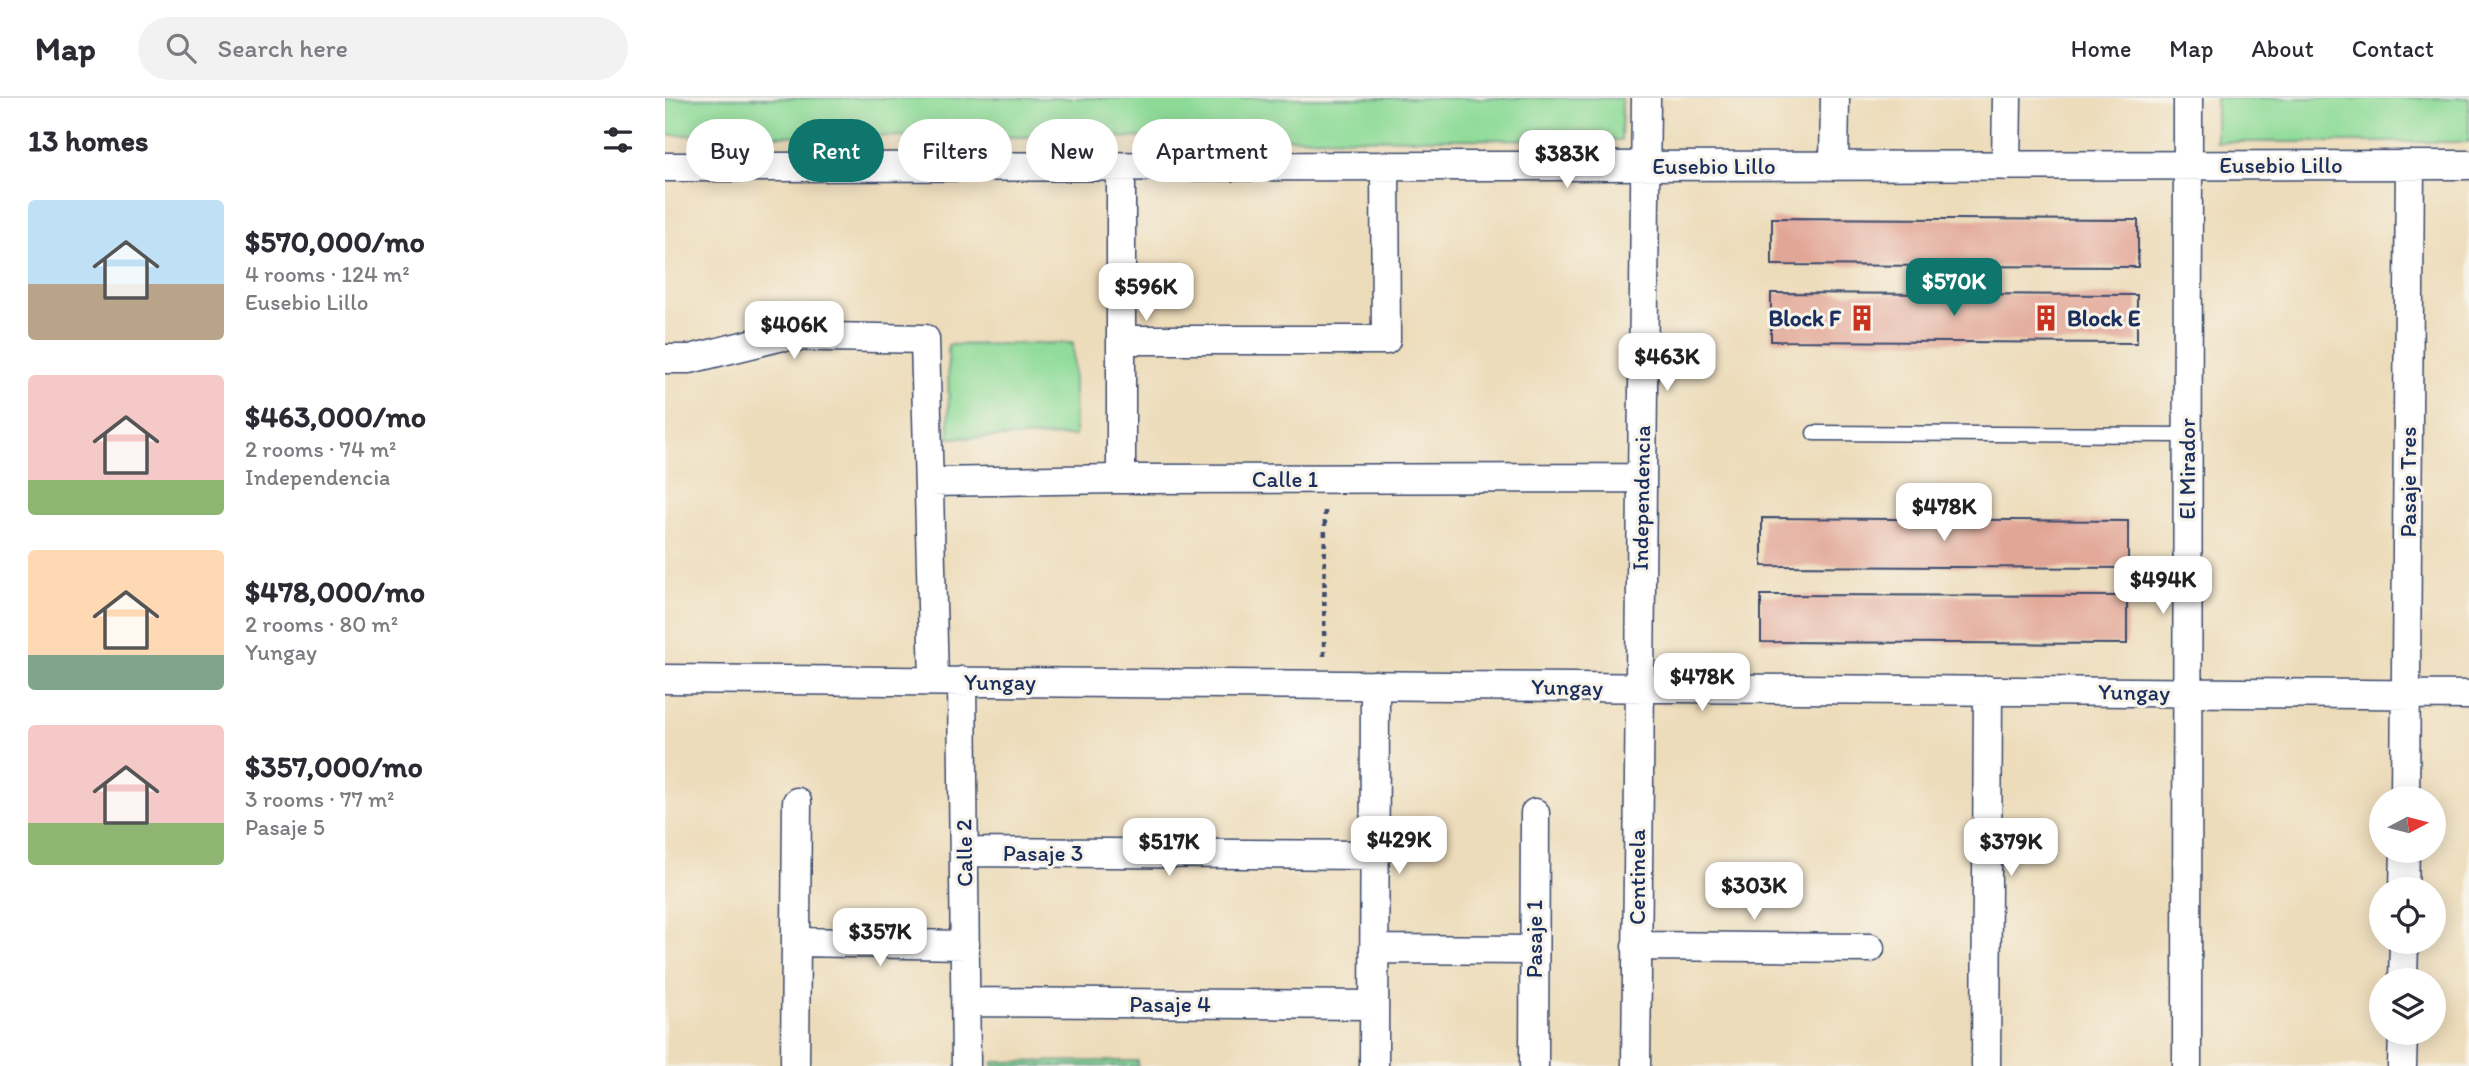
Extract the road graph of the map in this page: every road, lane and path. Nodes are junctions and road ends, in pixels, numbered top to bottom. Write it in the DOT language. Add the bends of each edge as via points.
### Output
graph roads {
  1 [pos="1646,98"];
  2 [pos="1835,98"];
  3 [pos="2007,98"];
  4 [pos="2187,98"];
  5 [pos="2187,165"];
  6 [pos="2410,165"];
  7 [pos="2469,165"];
  8 [pos="1385,166"];
  9 [pos="1646,166"];
  10 [pos="1835,166"];
  11 [pos="2006,166"];
  12 [pos="665,167"];
  13 [pos="1121,167"];
  14 [pos="1121,340"];
  15 [pos="665,359"];
  16 [pos="1814,433"];
  17 [pos="2187,435"];
  18 [pos="1641,478"];
  19 [pos="1121,479"];
  20 [pos="1326,479"];
  21 [pos="929,482"];
  22 [pos="665,679"];
  23 [pos="948,681"];
  24 [pos="1323,685"];
  25 [pos="1375,685"];
  26 [pos="1638,688"];
  27 [pos="1988,690"];
  28 [pos="2187,693"];
  29 [pos="2406,695"];
  30 [pos="2469,695"];
  31 [pos="2405,786"];
  32 [pos="797,802"];
  33 [pos="1535,813"];
  34 [pos="964,852"];
  35 [pos="1375,855"];
  36 [pos="796,942"];
  37 [pos="965,945"];
  38 [pos="1636,946"];
  39 [pos="1870,948"];
  40 [pos="1374,949"];
  41 [pos="1534,950"];
  42 [pos="966,1002"];
  43 [pos="1374,1005"];
  44 [pos="2403,1045"];
  45 [pos="795,1066"];
  46 [pos="966,1066"];
  47 [pos="1374,1066"];
  48 [pos="1534,1066"];
  49 [pos="1636,1066"];
  50 [pos="1986,1066"];
  51 [pos="2187,1066"];
  52 [pos="2403,1066"];
  1 -- 9 [label="street, Independencia"];
  2 -- 10 [label="street"];
  3 -- 11 [label="street"];
  4 -- 5 [label="street, El Mirador"];
  5 -- 6 [label="street, Eusebio Lillo"];
  5 -- 11 [label="street, Eusebio Lillo"];
  5 -- 17 [label="street, El Mirador"];
  6 -- 7 [label="street, Eusebio Lillo"];
  6 -- 29 [label="street, Pasaje Tres"];
  8 -- 9 [label="street, Eusebio Lillo"];
  8 -- 13 [label="street, Eusebio Lillo"];
  8 -- 14 [label="street" via="1386,340"];
  9 -- 10 [label="street, Eusebio Lillo"];
  9 -- 18 [label="street, Independencia"];
  10 -- 11 [label="street, Eusebio Lillo"];
  12 -- 13 [label="street, Eusebio Lillo"];
  13 -- 14 [label="street"];
  14 -- 19 [label="street"];
  15 -- 21 [label="street, Calle 2" via="690,359 783,336 925,339"];
  16 -- 17 [label="lane"];
  17 -- 28 [label="street, El Mirador"];
  18 -- 20 [label="street, Calle 1"];
  18 -- 26 [label="street, Independencia"];
  19 -- 20 [label="street, Calle 1"];
  19 -- 21 [label="street, Calle 1"];
  20 -- 24 [label="path"];
  21 -- 23 [label="street, Calle 2"];
  22 -- 23 [label="street, Yungay"];
  23 -- 24 [label="street, Yungay"];
  23 -- 34 [label="street, Calle 2"];
  24 -- 25 [label="street, Yungay"];
  25 -- 26 [label="street, Yungay"];
  25 -- 35 [label="street"];
  26 -- 27 [label="street, Yungay"];
  26 -- 38 [label="street, Centinela"];
  27 -- 28 [label="street, Yungay"];
  27 -- 50 [label="street"];
  28 -- 29 [label="street, Yungay"];
  28 -- 51 [label="street, El Mirador"];
  29 -- 30 [label="street, Yungay"];
  29 -- 31 [label="street, Pasaje Tres"];
  32 -- 36 [label="street"];
  33 -- 41 [label="street, Pasaje 1"];
  34 -- 35 [label="street, Pasaje 3"];
  34 -- 37 [label="street, Calle 2"];
  35 -- 40 [label="street"];
  36 -- 37 [label="street"];
  36 -- 45 [label="street"];
  37 -- 42 [label="street, Calle 2"];
  38 -- 39 [label="street"];
  38 -- 49 [label="street, Centinela"];
  40 -- 41 [label="street"];
  40 -- 43 [label="street"];
  41 -- 48 [label="street, Pasaje 1"];
  42 -- 43 [label="street, Pasaje 4"];
  42 -- 46 [label="street, Calle 2"];
  43 -- 47 [label="street"];
  44 -- 52 [label="street"];
}
